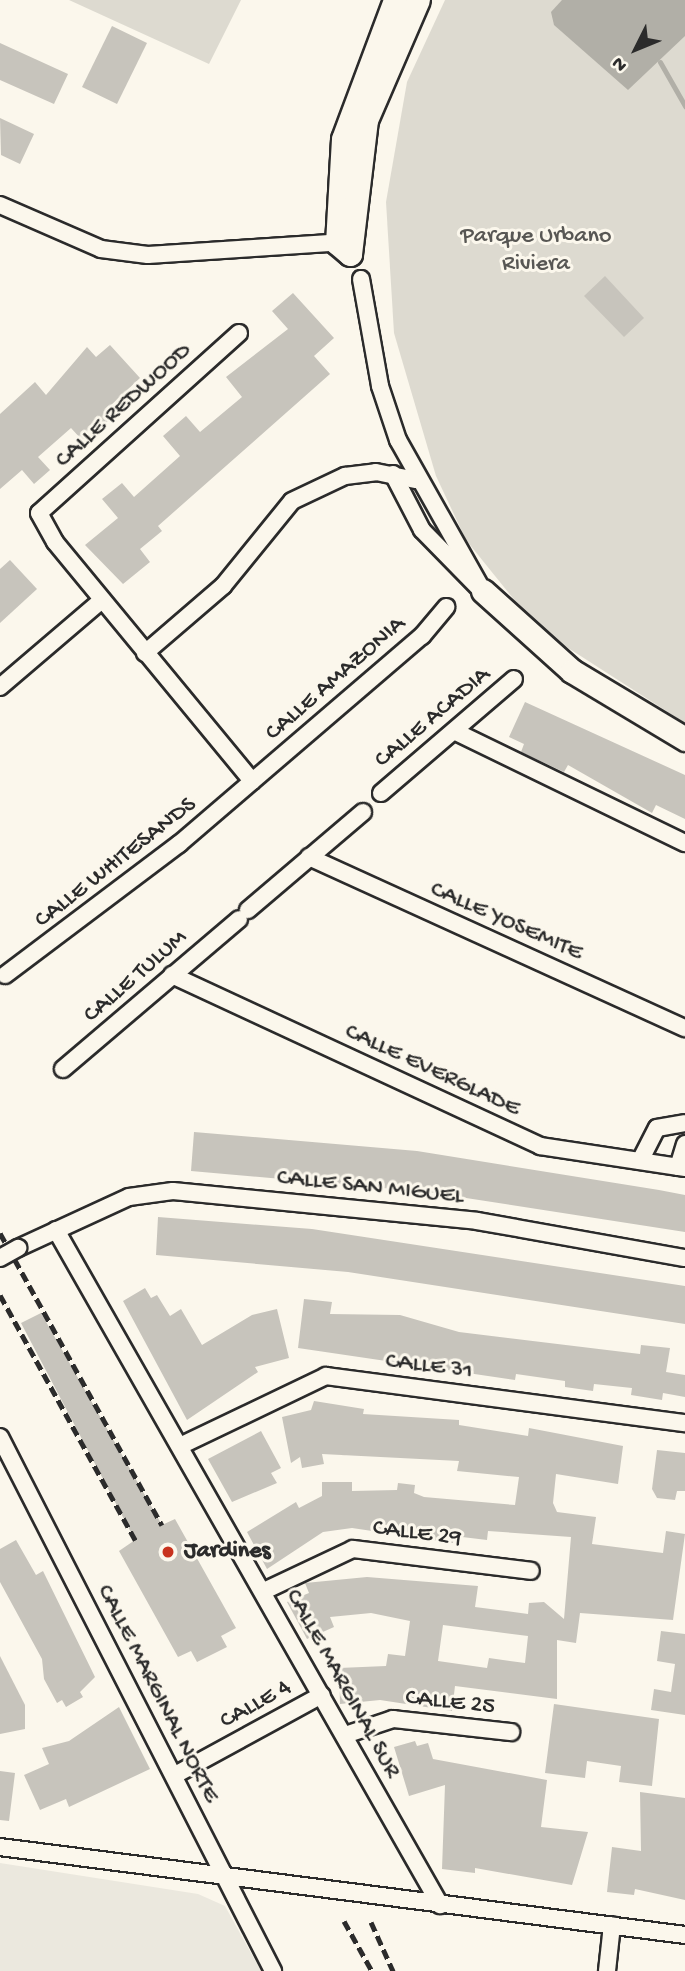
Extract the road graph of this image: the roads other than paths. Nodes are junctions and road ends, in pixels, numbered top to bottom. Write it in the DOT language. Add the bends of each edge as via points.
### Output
graph roads {
  1 [pos="395,0"];
  2 [pos="418,0"];
  3 [pos="0,205"];
  4 [pos="347,246"];
  5 [pos="361,279"];
  6 [pos="239,333"];
  7 [pos="393,474"];
  8 [pos="416,480"];
  9 [pos="483,591"];
  10 [pos="102,600"];
  11 [pos="446,607"];
  12 [pos="145,653"];
  13 [pos="514,679"];
  14 [pos="0,687"];
  15 [pos="454,731"];
  16 [pos="685,739"];
  17 [pos="252,781"];
  18 [pos="381,793"];
  19 [pos="363,812"];
  20 [pos="685,843"];
  21 [pos="309,857"];
  22 [pos="5,975"];
  23 [pos="172,975"];
  24 [pos="685,1028"];
  25 [pos="63,1069"];
  26 [pos="685,1124"];
  27 [pos="685,1144"];
  28 [pos="640,1161"];
  29 [pos="681,1168"];
  30 [pos="56,1230"];
  31 [pos="0,1258"];
  32 [pos="685,1258"];
  33 [pos="685,1423"];
  34 [pos="0,1437"];
  35 [pos="182,1445"];
  36 [pos="531,1571"];
  37 [pos="264,1591"];
  38 [pos="322,1695"];
  39 [pos="511,1732"];
  40 [pos="345,1735"];
  41 [pos="175,1775"];
  42 [pos="0,1847"];
  43 [pos="220,1878"];
  44 [pos="440,1905"];
  45 [pos="612,1926"];
  46 [pos="685,1935"];
  47 [pos="273,1971"];
  48 [pos="607,1971"];
  1 -- 4 [label="street" via="342,139"];
  2 -- 4 [label="street" via="366,120"];
  3 -- 4 [label="street" via="101,249 148,255"];
  5 -- 8 [label="street" via="380,386"];
  6 -- 10 [label="street, CALLE REDWOOD" via="39,513 39,523"];
  7 -- 8 [label="street"];
  7 -- 9 [label="street" via="422,530"];
  7 -- 12 [label="street" via="345,476 292,501 223,586"];
  8 -- 9 [label="street" via="460,543"];
  9 -- 16 [label="street" via="572,671"];
  10 -- 12 [label="street"];
  10 -- 14 [label="street"];
  11 -- 17 [label="street, CALLE AMAZONIA" via="422,636"];
  12 -- 17 [label="street"];
  13 -- 15 [label="street, CALLE ACADIA"];
  15 -- 18 [label="street, CALLE ACADIA"];
  15 -- 20 [label="street"];
  17 -- 22 [label="street, CALLE WHITESANDS" via="121,892"];
  19 -- 21 [label="street, CALLE TULUM"];
  21 -- 23 [label="street, CALLE TULUM"];
  21 -- 24 [label="street, CALLE YOSEMITE"];
  23 -- 25 [label="street, CALLE TULUM"];
  23 -- 28 [label="street, CALLE EVERGLADE" via="541,1146"];
  26 -- 28 [label="street" via="657,1128"];
  27 -- 29 [label="street"];
  28 -- 29 [label="street, CALLE EVERGLADE"];
  30 -- 31 [label="street, CALLE SAN MIGUEL, bridge"];
  30 -- 32 [label="street, CALLE SAN MIGUEL" via="129,1197 173,1191 477,1221"];
  30 -- 35 [label="street, CALLE MARGINAL SUR"];
  33 -- 35 [label="street, CALLE 31" via="326,1376"];
  34 -- 41 [label="street, CALLE MARGINAL NORTE"];
  35 -- 37 [label="street, CALLE MARGINAL SUR"];
  36 -- 37 [label="street, CALLE 29" via="354,1549"];
  37 -- 38 [label="street, CALLE MARGINAL SUR"];
  38 -- 40 [label="street, CALLE MARGINAL SUR"];
  38 -- 41 [label="street, CALLE 4"];
  39 -- 40 [label="street, CALLE 25" via="393,1720"];
  40 -- 44 [label="street, CALLE MARGINAL SUR"];
  41 -- 43 [label="street, CALLE MARGINAL NORTE"];
  42 -- 43 [label="street"];
  43 -- 44 [label="street"];
  43 -- 47 [label="street, CALLE MARGINAL NORTE"];
  44 -- 45 [label="street"];
  45 -- 46 [label="street"];
  45 -- 48 [label="street"];
}
